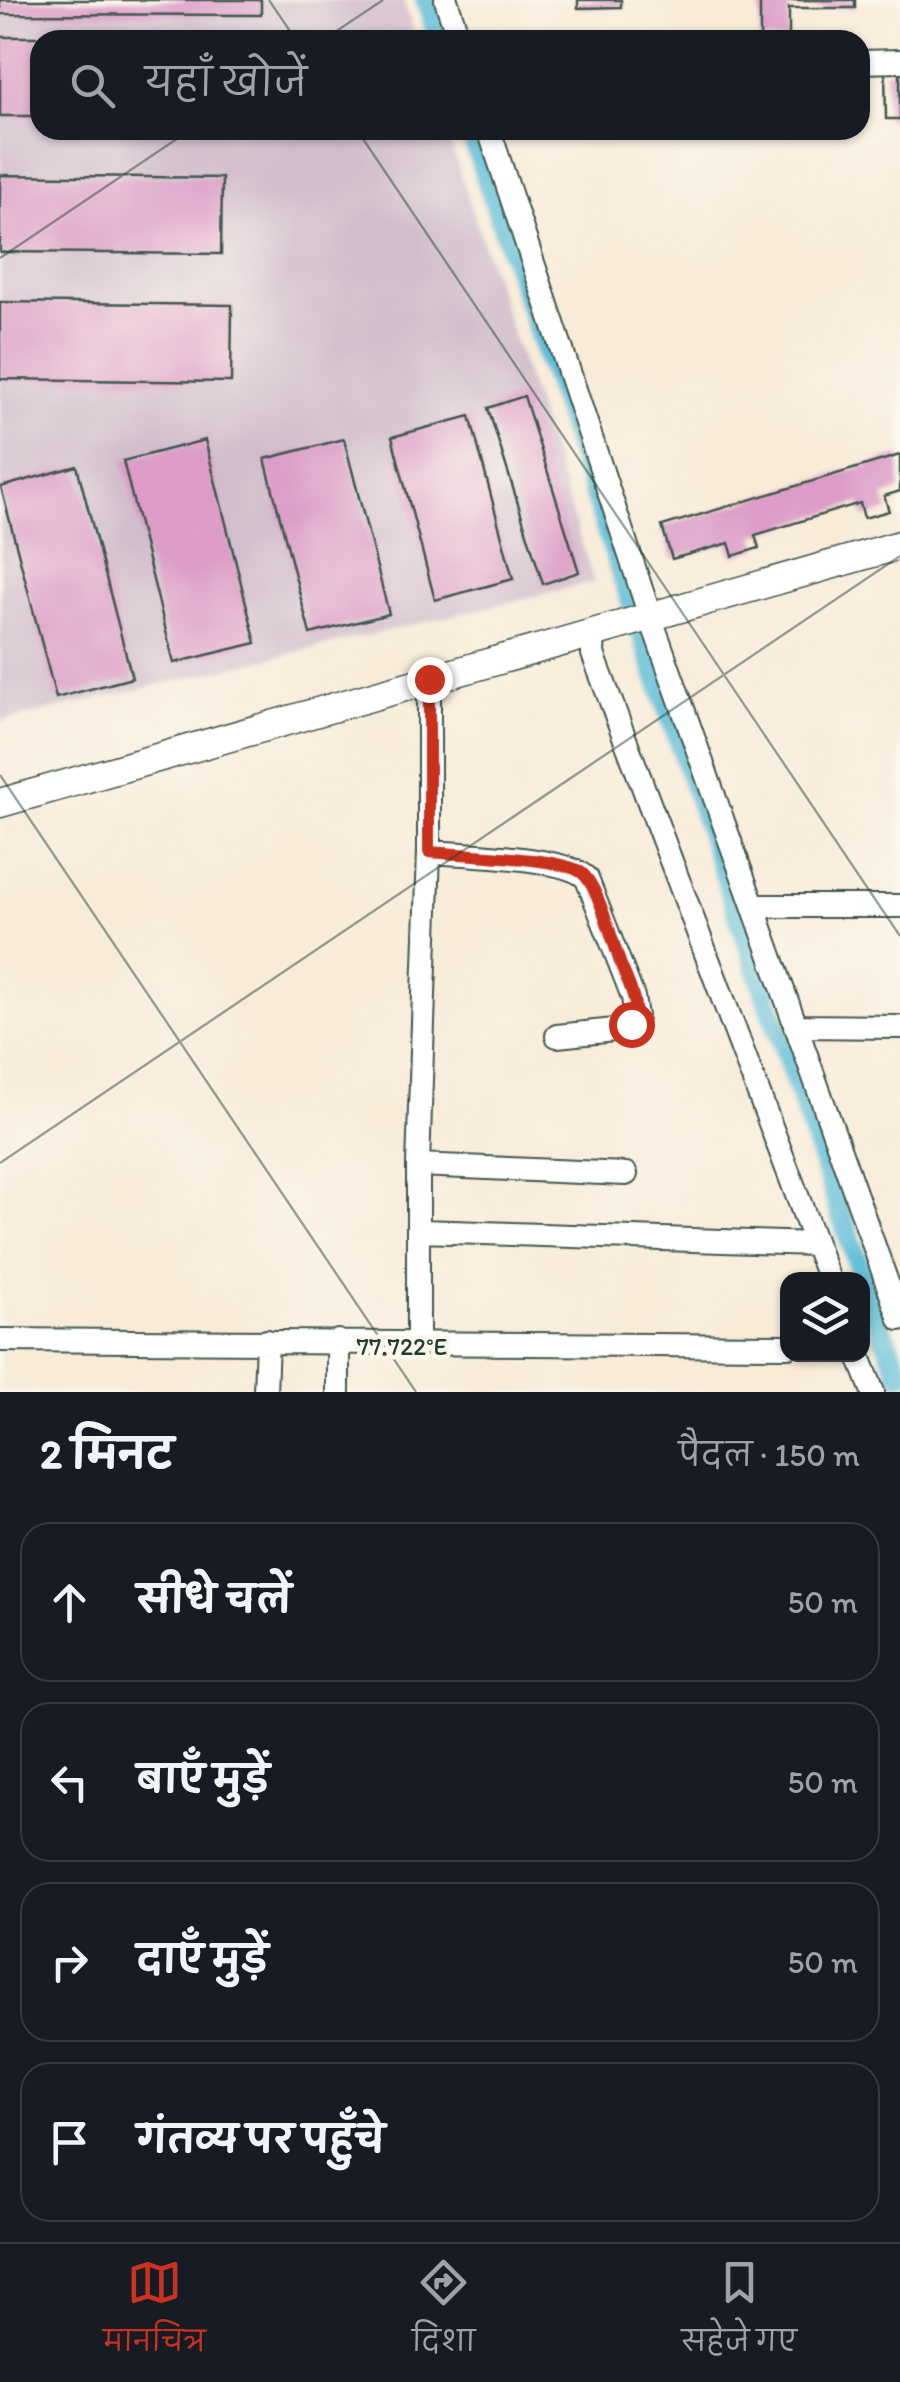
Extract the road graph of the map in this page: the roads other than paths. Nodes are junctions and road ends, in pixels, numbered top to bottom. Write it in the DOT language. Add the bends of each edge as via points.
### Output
graph roads {
  1 [pos="446,0"];
  2 [pos="456,30"];
  3 [pos="900,61"];
  4 [pos="870,62"];
  5 [pos="492,140"];
  6 [pos="900,546"];
  7 [pos="648,617"];
  8 [pos="594,631"];
  9 [pos="429,679"];
  10 [pos="0,803"];
  11 [pos="429,852"];
  12 [pos="754,906"];
  13 [pos="900,906"];
  14 [pos="795,1026"];
  15 [pos="900,1026"];
  16 [pos="557,1036"];
  17 [pos="418,1166"];
  18 [pos="626,1174"];
  19 [pos="420,1231"];
  20 [pos="815,1244"];
  21 [pos="826,1272"];
  22 [pos="900,1319"];
  23 [pos="0,1340"];
  24 [pos="268,1341"];
  25 [pos="338,1341"];
  26 [pos="418,1342"];
  27 [pos="780,1346"];
  28 [pos="861,1362"];
  29 [pos="264,1392"];
  30 [pos="338,1392"];
  31 [pos="872,1392"];
  1 -- 2 [label="street"];
  3 -- 4 [label="street"];
  5 -- 7 [label="street"];
  6 -- 7 [label="street"];
  7 -- 8 [label="street"];
  7 -- 12 [label="street"];
  8 -- 9 [label="street"];
  8 -- 20 [label="street" via="593,654"];
  9 -- 10 [label="street"];
  9 -- 11 [label="street"];
  11 -- 16 [label="street" via="557,864 587,879 636,1017 624,1029"];
  11 -- 17 [label="street"];
  12 -- 13 [label="street"];
  12 -- 14 [label="street"];
  14 -- 15 [label="street"];
  14 -- 22 [label="street"];
  17 -- 18 [label="street"];
  17 -- 19 [label="street"];
  19 -- 20 [label="street"];
  19 -- 26 [label="street"];
  20 -- 21 [label="street"];
  23 -- 24 [label="street"];
  24 -- 25 [label="street"];
  24 -- 29 [label="street"];
  25 -- 26 [label="street"];
  25 -- 30 [label="street"];
  26 -- 27 [label="street"];
  28 -- 31 [label="street"];
}
